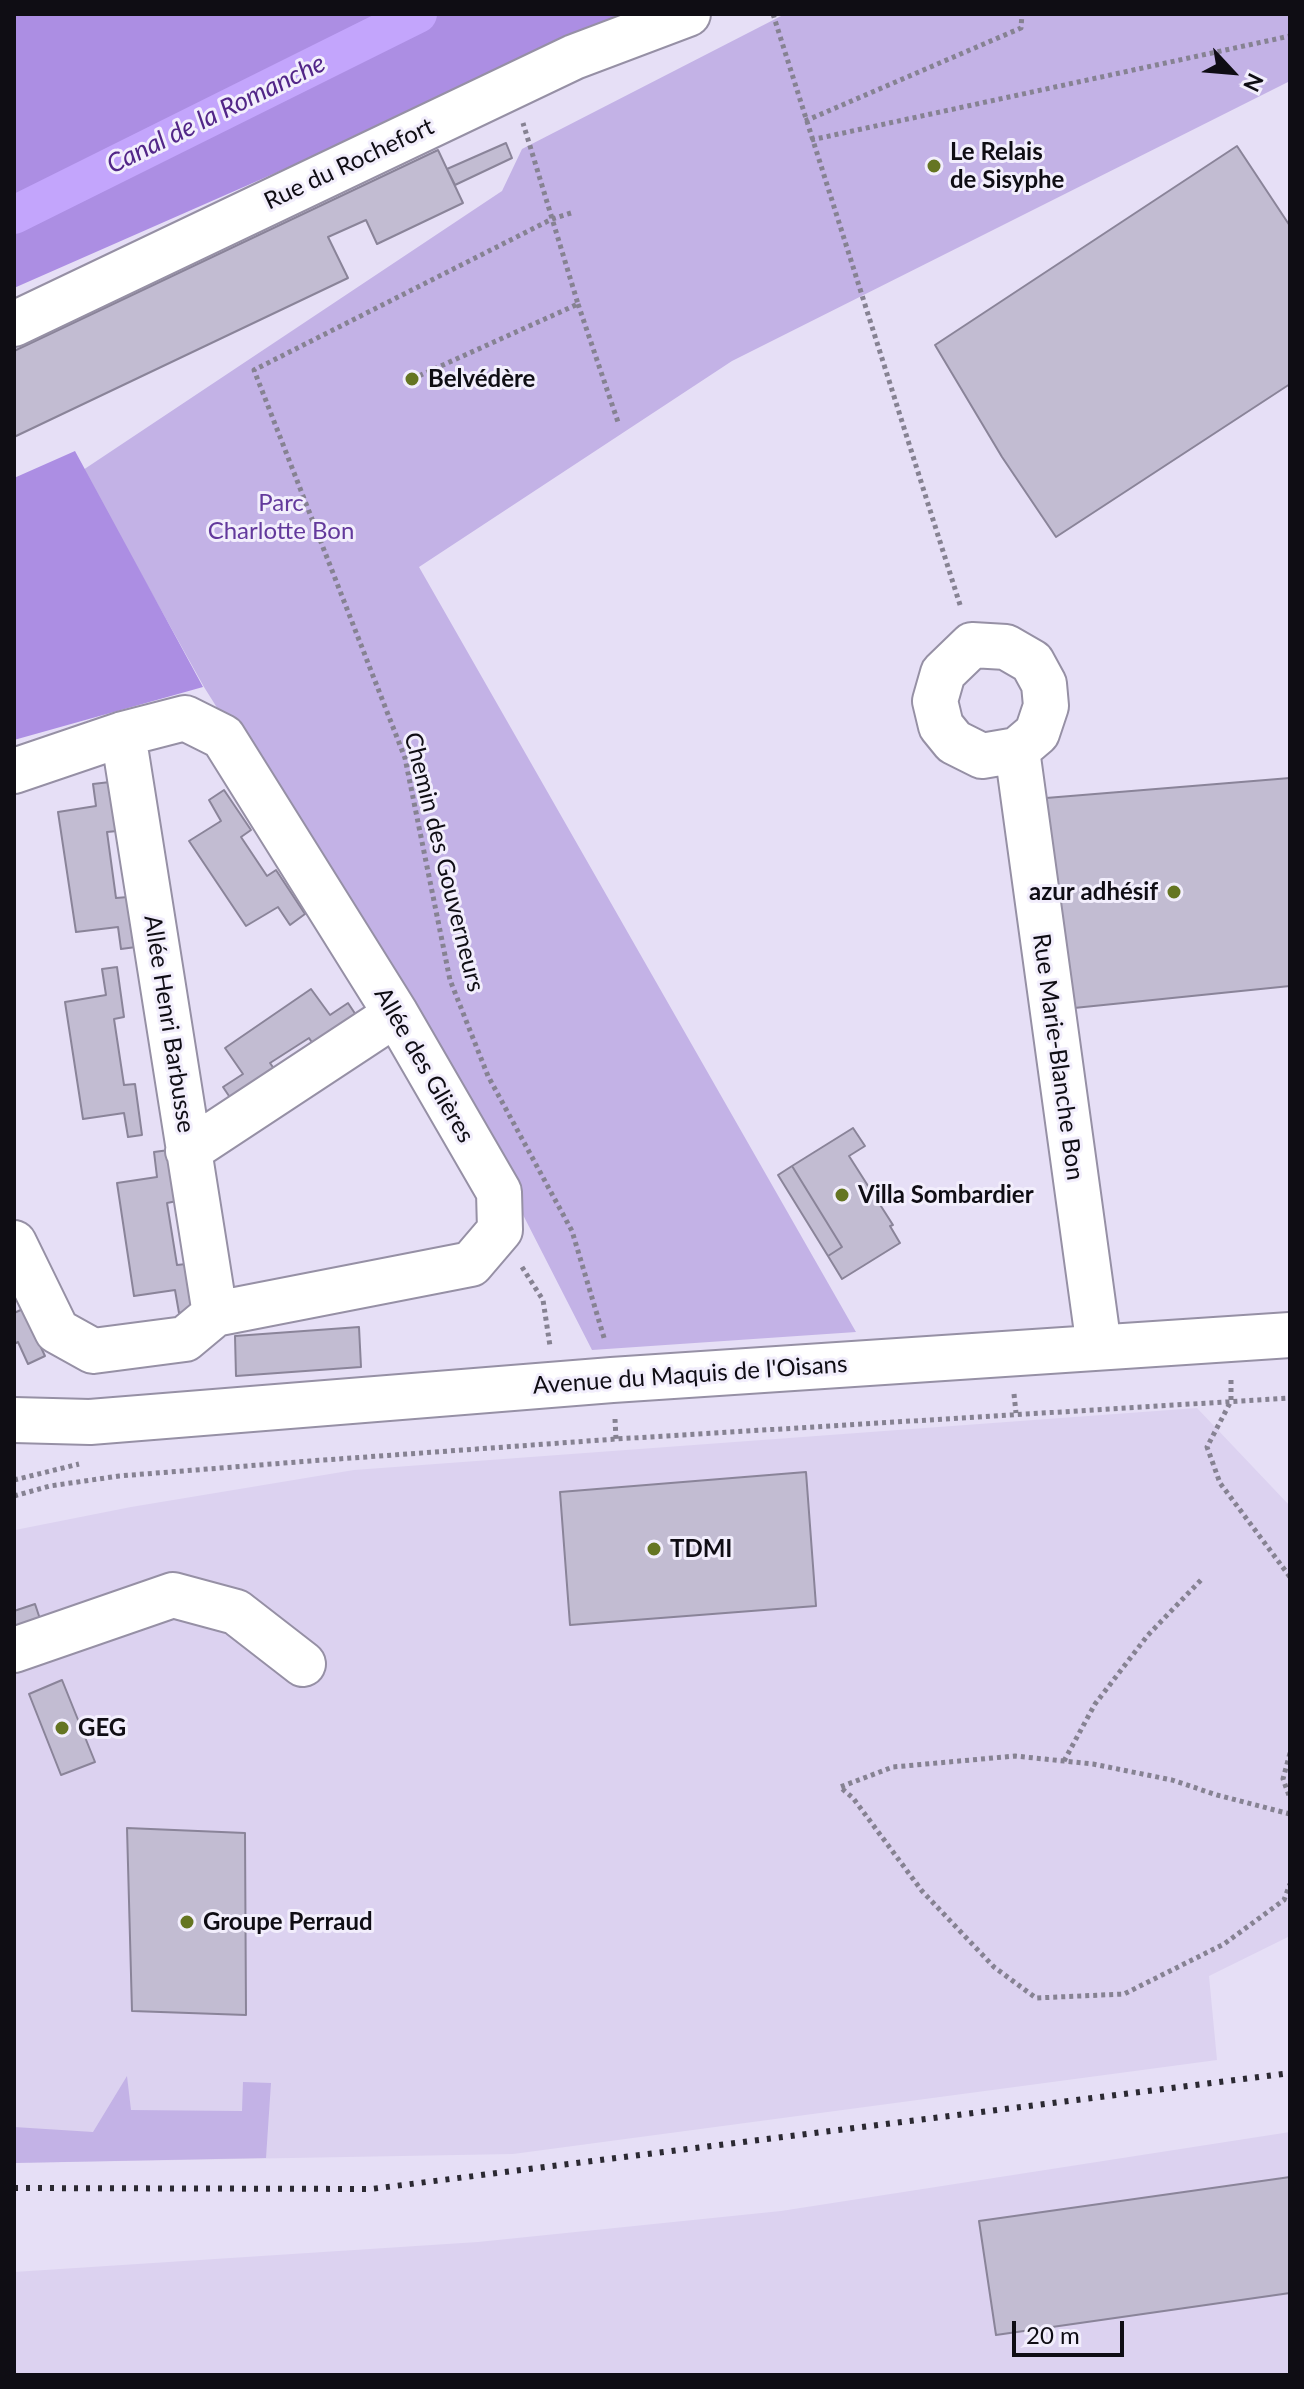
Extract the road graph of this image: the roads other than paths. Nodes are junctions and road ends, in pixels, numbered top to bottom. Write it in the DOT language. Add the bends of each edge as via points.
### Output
graph roads {
  1 [pos="688,14"];
  2 [pos="14,324"];
  3 [pos="123,734"];
  4 [pos="1017,750"];
  5 [pos="14,771"];
  6 [pos="396,1014"];
  7 [pos="188,1151"];
  8 [pos="14,1243"];
  9 [pos="215,1314"];
  10 [pos="1096,1332"];
  11 [pos="1290,1335"];
  12 [pos="14,1420"];
  13 [pos="90,1422"];
  14 [pos="14,1442"];
  15 [pos="14,1650"];
  16 [pos="303,1664"];
  1 -- 2 [label="street, Rue du Rochefort" via="574,57"];
  3 -- 5 [label="street, Allée des Glières"];
  3 -- 6 [label="street, Allée des Glières" via="185,718 223,737"];
  3 -- 7 [label="street, Allée Henri Barbusse"];
  4 -- 4 [label="street" via="1037,733 1046,706 1044,684 1032,662 1006,647 972,645 943,673 935,701 941,726 954,742 982,756"];
  4 -- 10 [label="street, Rue Marie-Blanche Bon"];
  6 -- 7 [label="street"];
  6 -- 9 [label="street, Allée des Glières" via="499,1192 500,1230 471,1264"];
  7 -- 9 [label="street, Allée Henri Barbusse"];
  8 -- 9 [label="street" via="57,1331 93,1351 185,1339"];
  10 -- 11 [label="street, Avenue du Maquis de l'Oisans" via="1228,1339"];
  10 -- 13 [label="street, Avenue du Maquis de l'Oisans" via="612,1380"];
  12 -- 13 [label="street, Avenue du Maquis de l'Oisans"];
  13 -- 14 [label="street, Avenue du Maquis de l'Oisans"];
  15 -- 16 [label="street" via="173,1595 236,1612"];
}
